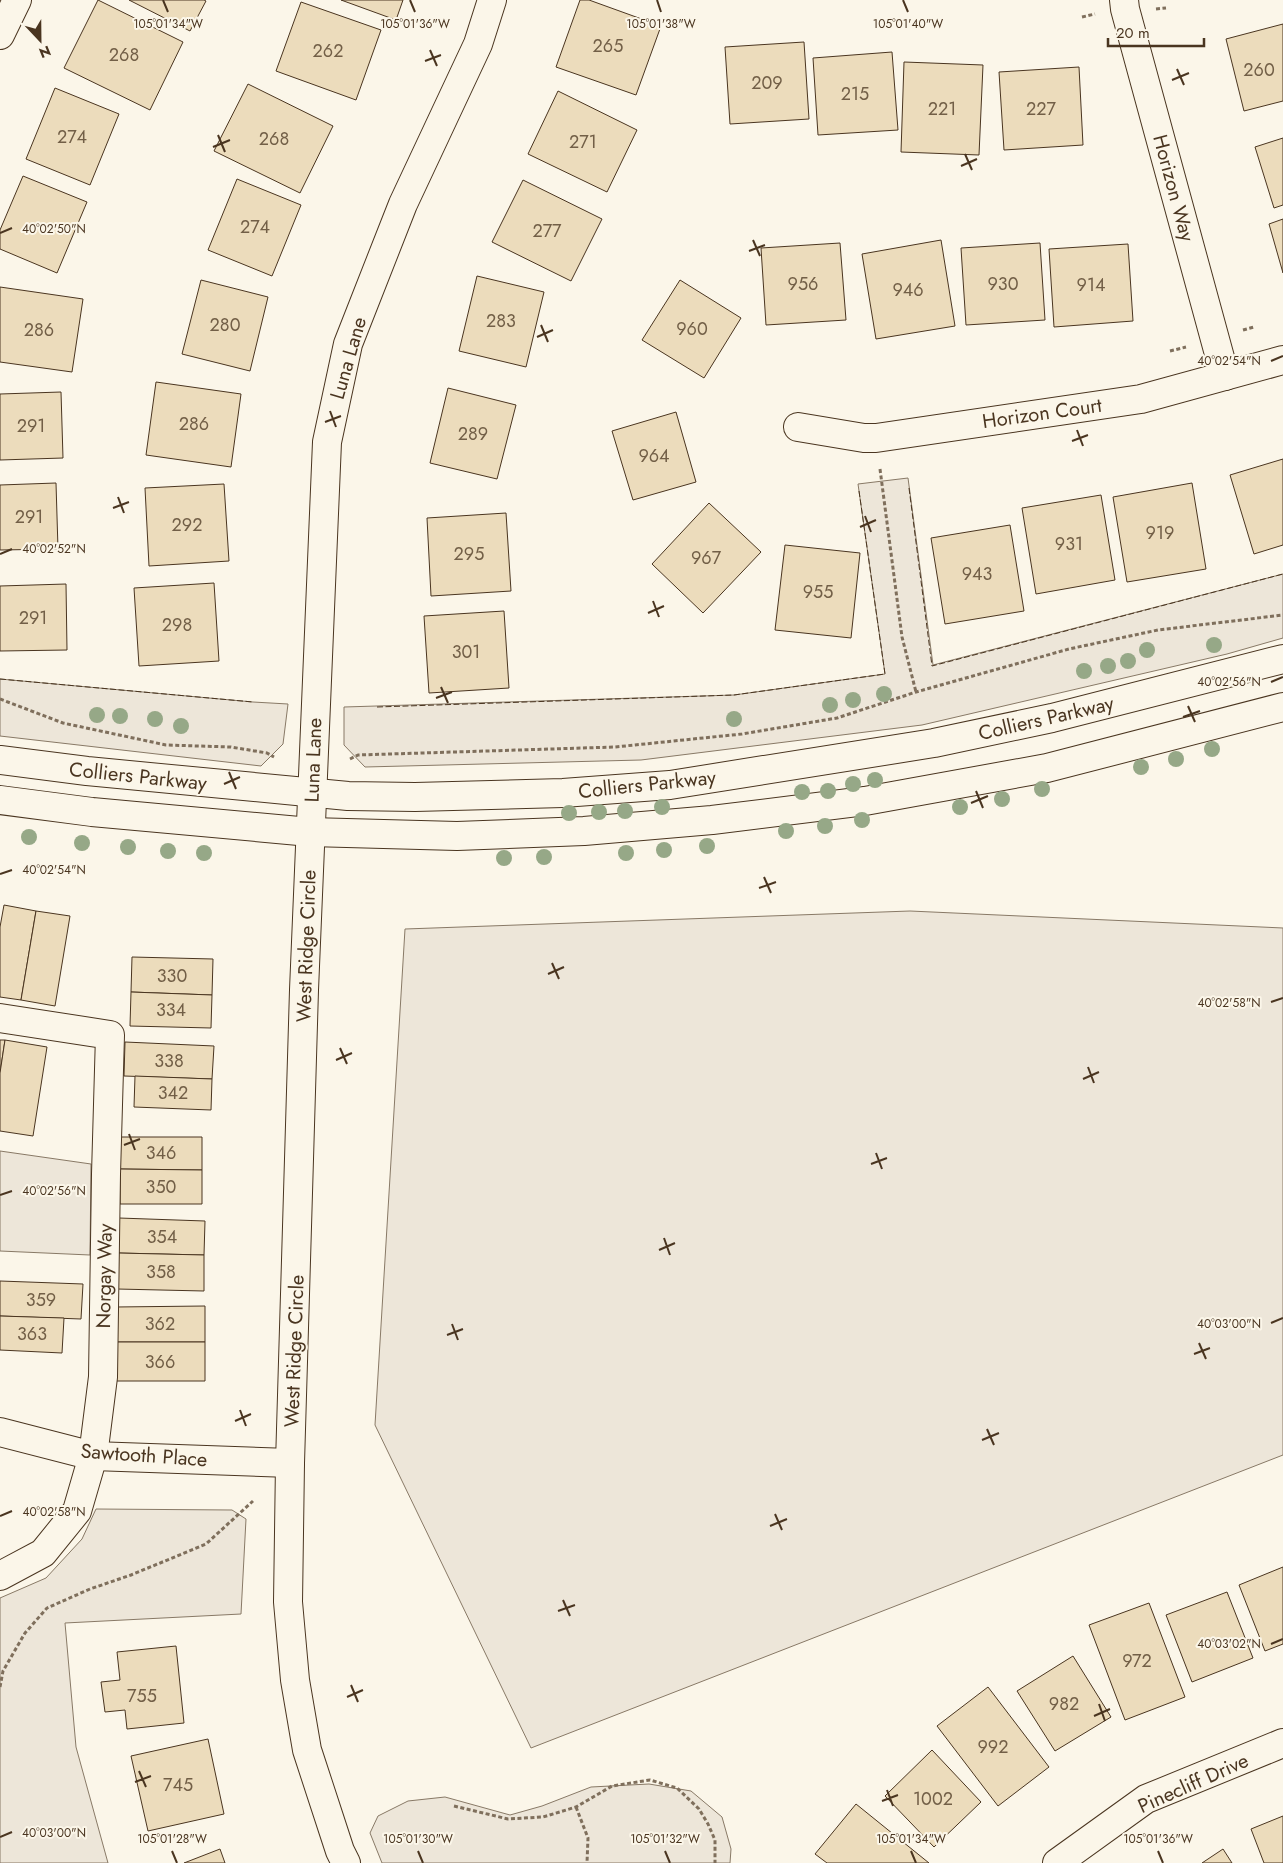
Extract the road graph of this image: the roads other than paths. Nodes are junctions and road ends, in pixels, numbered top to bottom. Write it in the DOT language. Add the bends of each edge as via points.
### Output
graph roads {
  1 [pos="17,0"];
  2 [pos="492,0"];
  3 [pos="1124,0"];
  4 [pos="0,35"];
  5 [pos="1283,360"];
  6 [pos="1225,376"];
  7 [pos="798,427"];
  8 [pos="1283,659"];
  9 [pos="1283,706"];
  10 [pos="0,760"];
  11 [pos="312,793"];
  12 [pos="0,800"];
  13 [pos="310,832"];
  14 [pos="0,1018"];
  15 [pos="0,1432"];
  16 [pos="93,1456"];
  17 [pos="290,1463"];
  18 [pos="0,1576"];
  19 [pos="1283,1743"];
  20 [pos="346,1863"];
  21 [pos="1057,1863"];
  1 -- 4 [label="street"];
  2 -- 11 [label="street, Luna Lane" via="478,44 403,204 348,344 327,442"];
  3 -- 6 [label="street, Horizon Way"];
  5 -- 6 [label="street, Horizon Court"];
  6 -- 7 [label="street, Horizon Court" via="1141,399 876,438"];
  8 -- 11 [label="street, Colliers Parkway" via="1052,718 934,743 670,785 563,793 415,797"];
  9 -- 13 [label="street, Colliers Parkway" via="1047,768 856,802 712,820 584,831 457,836"];
  10 -- 11 [label="street, Colliers Parkway" via="87,772"];
  11 -- 13 [label="street, Luna Lane"];
  12 -- 13 [label="street, Colliers Parkway"];
  13 -- 17 [label="street, West Ridge Circle"];
  14 -- 16 [label="street, Norgay Way" via="110,1035 103,1377"];
  15 -- 16 [label="street, Sawtooth Place"];
  16 -- 17 [label="street, Sawtooth Place"];
  16 -- 18 [label="street, Norgay Way" via="77,1511 43,1553"];
  17 -- 20 [label="street, West Ridge Circle" via="288,1602 295,1680 307,1750"];
  19 -- 21 [label="street, Pinecliff Drive" via="1146,1799"];
}
